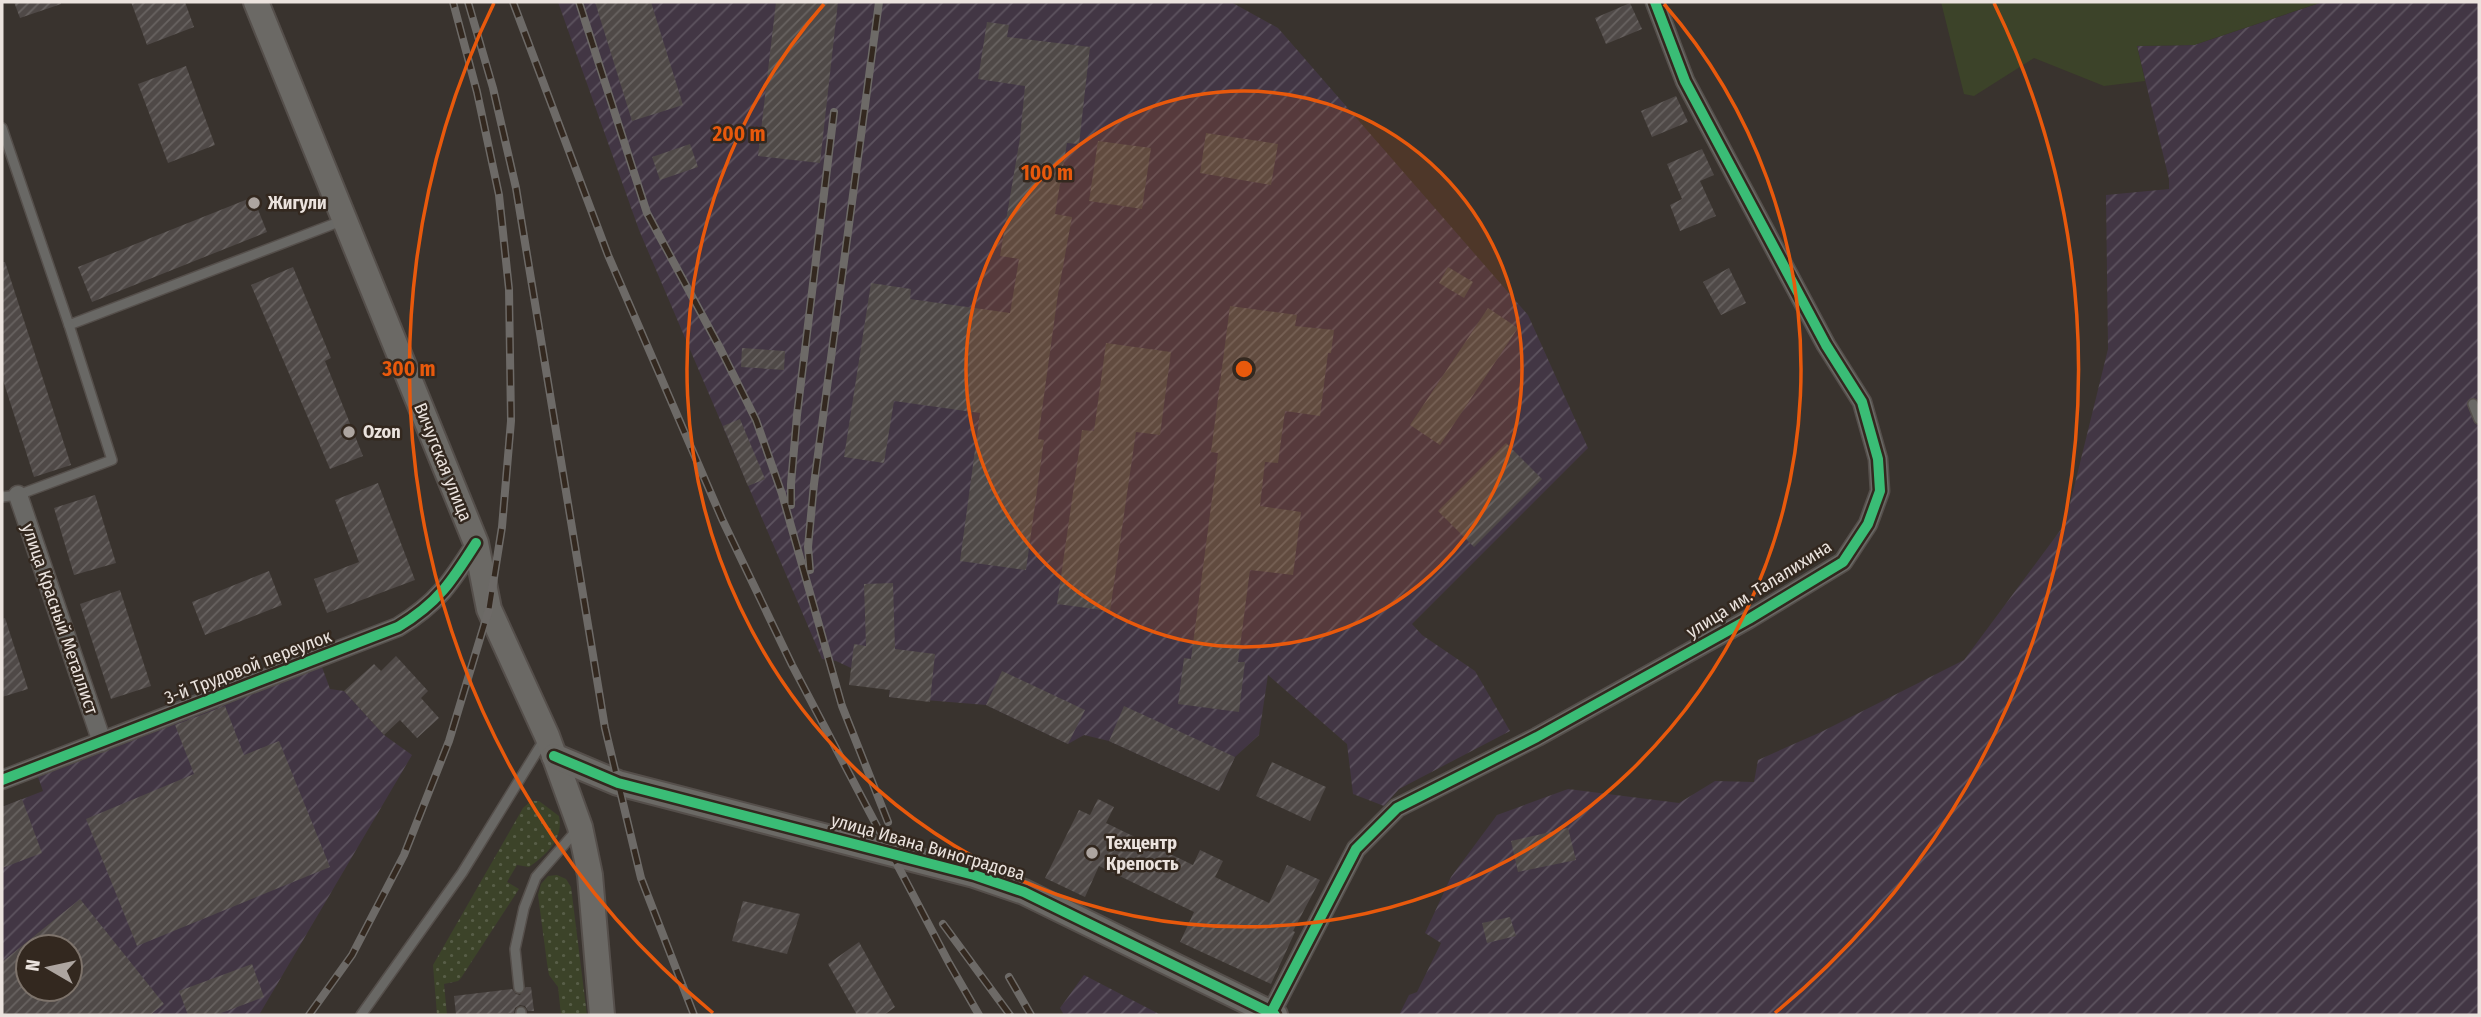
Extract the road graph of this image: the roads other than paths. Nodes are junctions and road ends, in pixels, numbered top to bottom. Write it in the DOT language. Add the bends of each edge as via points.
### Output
graph roads {
  1 [pos="256,2"];
  2 [pos="1655,2"];
  3 [pos="2,128"];
  4 [pos="346,220"];
  5 [pos="69,325"];
  6 [pos="2473,404"];
  7 [pos="2479,419"];
  8 [pos="10,496"];
  9 [pos="476,543"];
  10 [pos="102,742"];
  11 [pos="551,746"];
  12 [pos="2,780"];
  13 [pos="580,827"];
  14 [pos="519,988"];
  15 [pos="1273,1014"];
  16 [pos="361,1015"];
  17 [pos="603,1015"];
  1 -- 4 [label="main road, Вичугская улица"];
  2 -- 15 [label="street, улица им. Талалихина" via="1685,81 1826,345 1862,402 1878,459 1880,491 1868,524 1843,562 1749,619 1537,737 1397,808 1356,849"];
  3 -- 5 [label="lane"];
  4 -- 5 [label="lane"];
  4 -- 9 [label="main road, Вичугская улица"];
  5 -- 8 [label="lane" via="111,460"];
  6 -- 7 [label="lane"];
  8 -- 10 [label="street, улица Красный Металлист"];
  9 -- 10 [label="street, 3-й Трудовой переулок" via="450,583 422,613 398,627"];
  9 -- 11 [label="main road, Вичугская улица" via="489,609"];
  10 -- 12 [label="street, 3-й Трудовой переулок"];
  11 -- 13 [label="main road, Вичугская улица"];
  11 -- 15 [label="main road, улица Ивана Виноградова" via="618,783 1024,892"];
  11 -- 16 [label="lane"];
  13 -- 14 [label="lane" via="536,877 524,908 515,949"];
  13 -- 17 [label="main road, Вичугская улица" via="590,875"];
}
